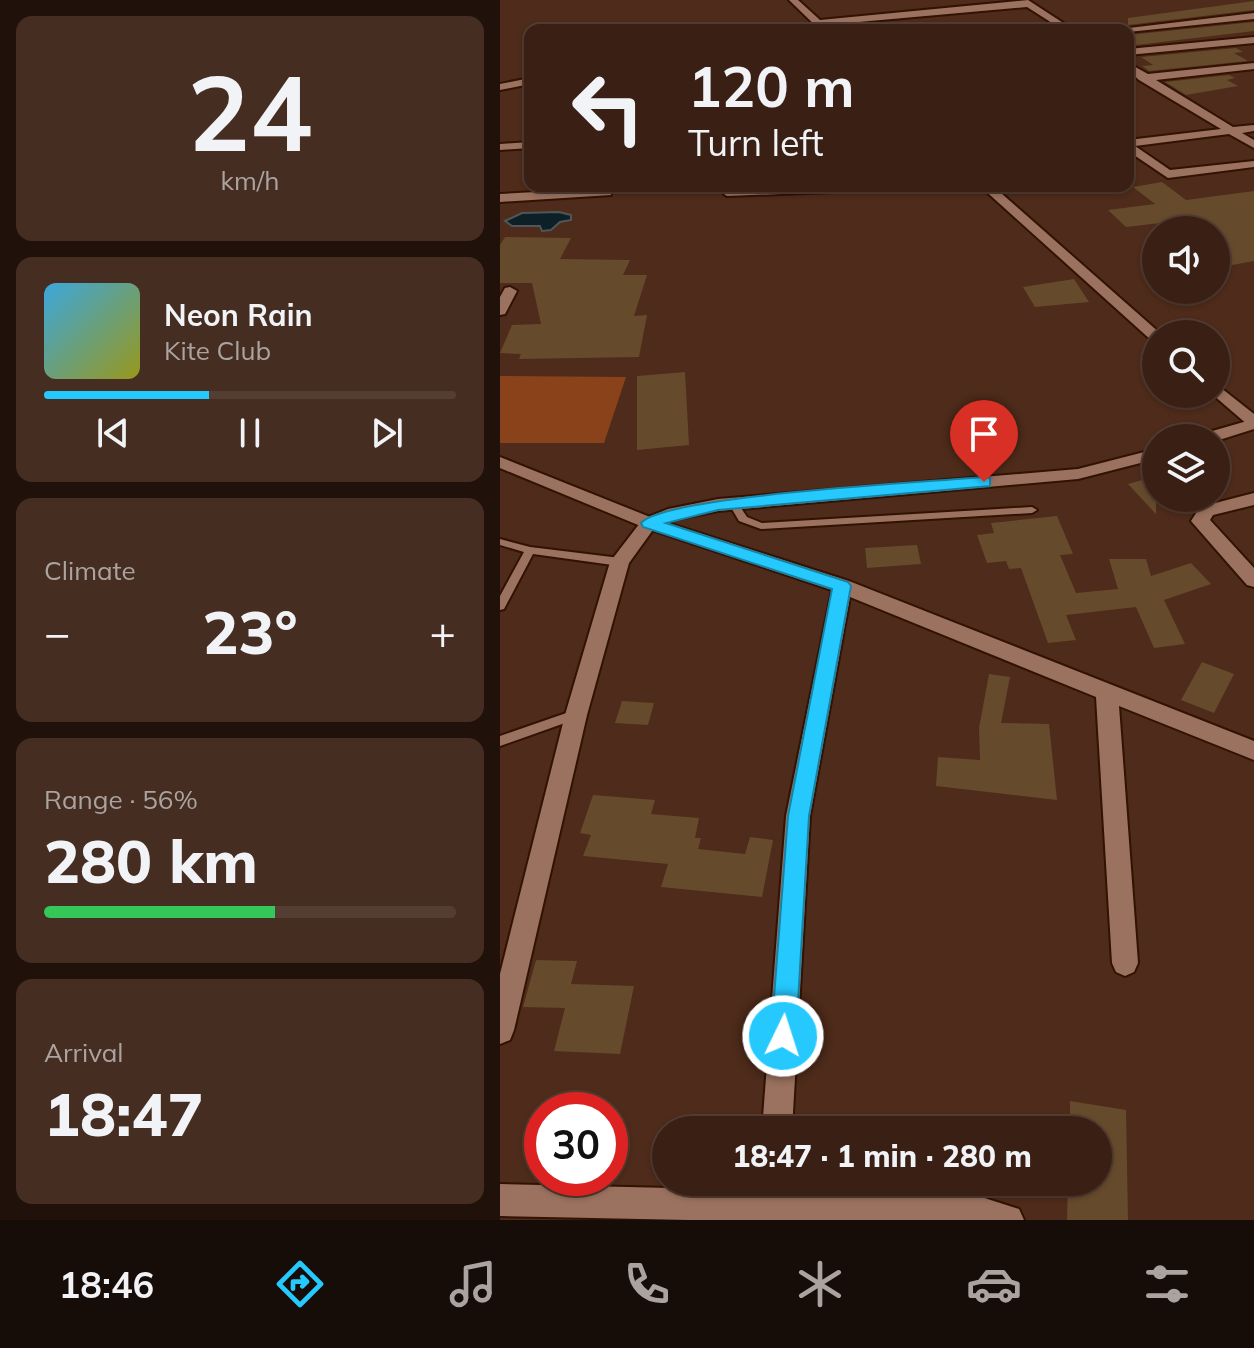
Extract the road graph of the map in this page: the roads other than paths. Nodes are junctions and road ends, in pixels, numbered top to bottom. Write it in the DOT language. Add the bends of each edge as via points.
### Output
graph roads {
  1 [pos="793,0"];
  2 [pos="1025,2"];
  3 [pos="1254,16"];
  4 [pos="817,23"];
  5 [pos="1060,24"];
  6 [pos="1134,28"];
  7 [pos="1254,40"];
  8 [pos="1241,42"];
  9 [pos="1254,49"];
  10 [pos="1134,51"];
  11 [pos="1254,66"];
  12 [pos="1134,69"];
  13 [pos="1148,77"];
  14 [pos="1134,79"];
  15 [pos="524,82"];
  16 [pos="500,87"];
  17 [pos="1254,128"];
  18 [pos="1231,131"];
  19 [pos="1134,143"];
  20 [pos="524,145"];
  21 [pos="1254,145"];
  22 [pos="500,147"];
  23 [pos="1134,148"];
  24 [pos="1254,164"];
  25 [pos="607,192"];
  26 [pos="780,192"];
  27 [pos="993,192"];
  28 [pos="727,194"];
  29 [pos="500,198"];
  30 [pos="510,291"];
  31 [pos="500,311"];
  32 [pos="500,317"];
  33 [pos="1142,325"];
  34 [pos="500,326"];
  35 [pos="1230,402"];
  36 [pos="1254,423"];
  37 [pos="1230,431"];
  38 [pos="1142,458"];
  39 [pos="500,462"];
  40 [pos="1254,499"];
  41 [pos="734,504"];
  42 [pos="1032,510"];
  43 [pos="649,523"];
  44 [pos="502,544"];
  45 [pos="530,550"];
  46 [pos="620,562"];
  47 [pos="1254,580"];
  48 [pos="842,586"];
  49 [pos="500,606"];
  50 [pos="1107,694"];
  51 [pos="576,715"];
  52 [pos="500,741"];
  53 [pos="1254,751"];
  54 [pos="1125,963"];
  55 [pos="500,1030"];
  56 [pos="778,1116"];
  57 [pos="500,1200"];
  58 [pos="772,1203"];
  59 [pos="1008,1220"];
  1 -- 4 [label="street"];
  2 -- 4 [label="street"];
  2 -- 5 [label="street"];
  3 -- 6 [label="street"];
  7 -- 8 [label="street"];
  8 -- 9 [label="street"];
  8 -- 10 [label="street"];
  11 -- 13 [label="street"];
  12 -- 13 [label="street"];
  13 -- 14 [label="street"];
  13 -- 18 [label="street"];
  15 -- 16 [label="street"];
  17 -- 18 [label="street"];
  18 -- 19 [label="street"];
  18 -- 21 [label="street"];
  20 -- 22 [label="street"];
  23 -- 24 [label="street" via="1168,174"];
  25 -- 29 [label="street"];
  26 -- 28 [label="lane"];
  27 -- 33 [label="street"];
  30 -- 31 [label="street"];
  32 -- 34 [label="street"];
  35 -- 36 [label="street"];
  36 -- 37 [label="street"];
  38 -- 41 [label="street" via="1078,474"];
  39 -- 43 [label="street"];
  40 -- 47 [label="street" via="1206,511 1200,521"];
  41 -- 42 [label="lane" via="743,519 761,526"];
  41 -- 43 [label="street"];
  43 -- 46 [label="street"];
  43 -- 48 [label="street"];
  44 -- 45 [label="lane"];
  45 -- 46 [label="lane"];
  45 -- 49 [label="lane"];
  46 -- 51 [label="street"];
  48 -- 50 [label="street"];
  48 -- 56 [label="street" via="798,816"];
  50 -- 53 [label="street"];
  50 -- 54 [label="street"];
  51 -- 52 [label="lane"];
  51 -- 55 [label="street"];
  57 -- 58 [label="street"];
  58 -- 59 [label="street" via="975,1211"];
}
